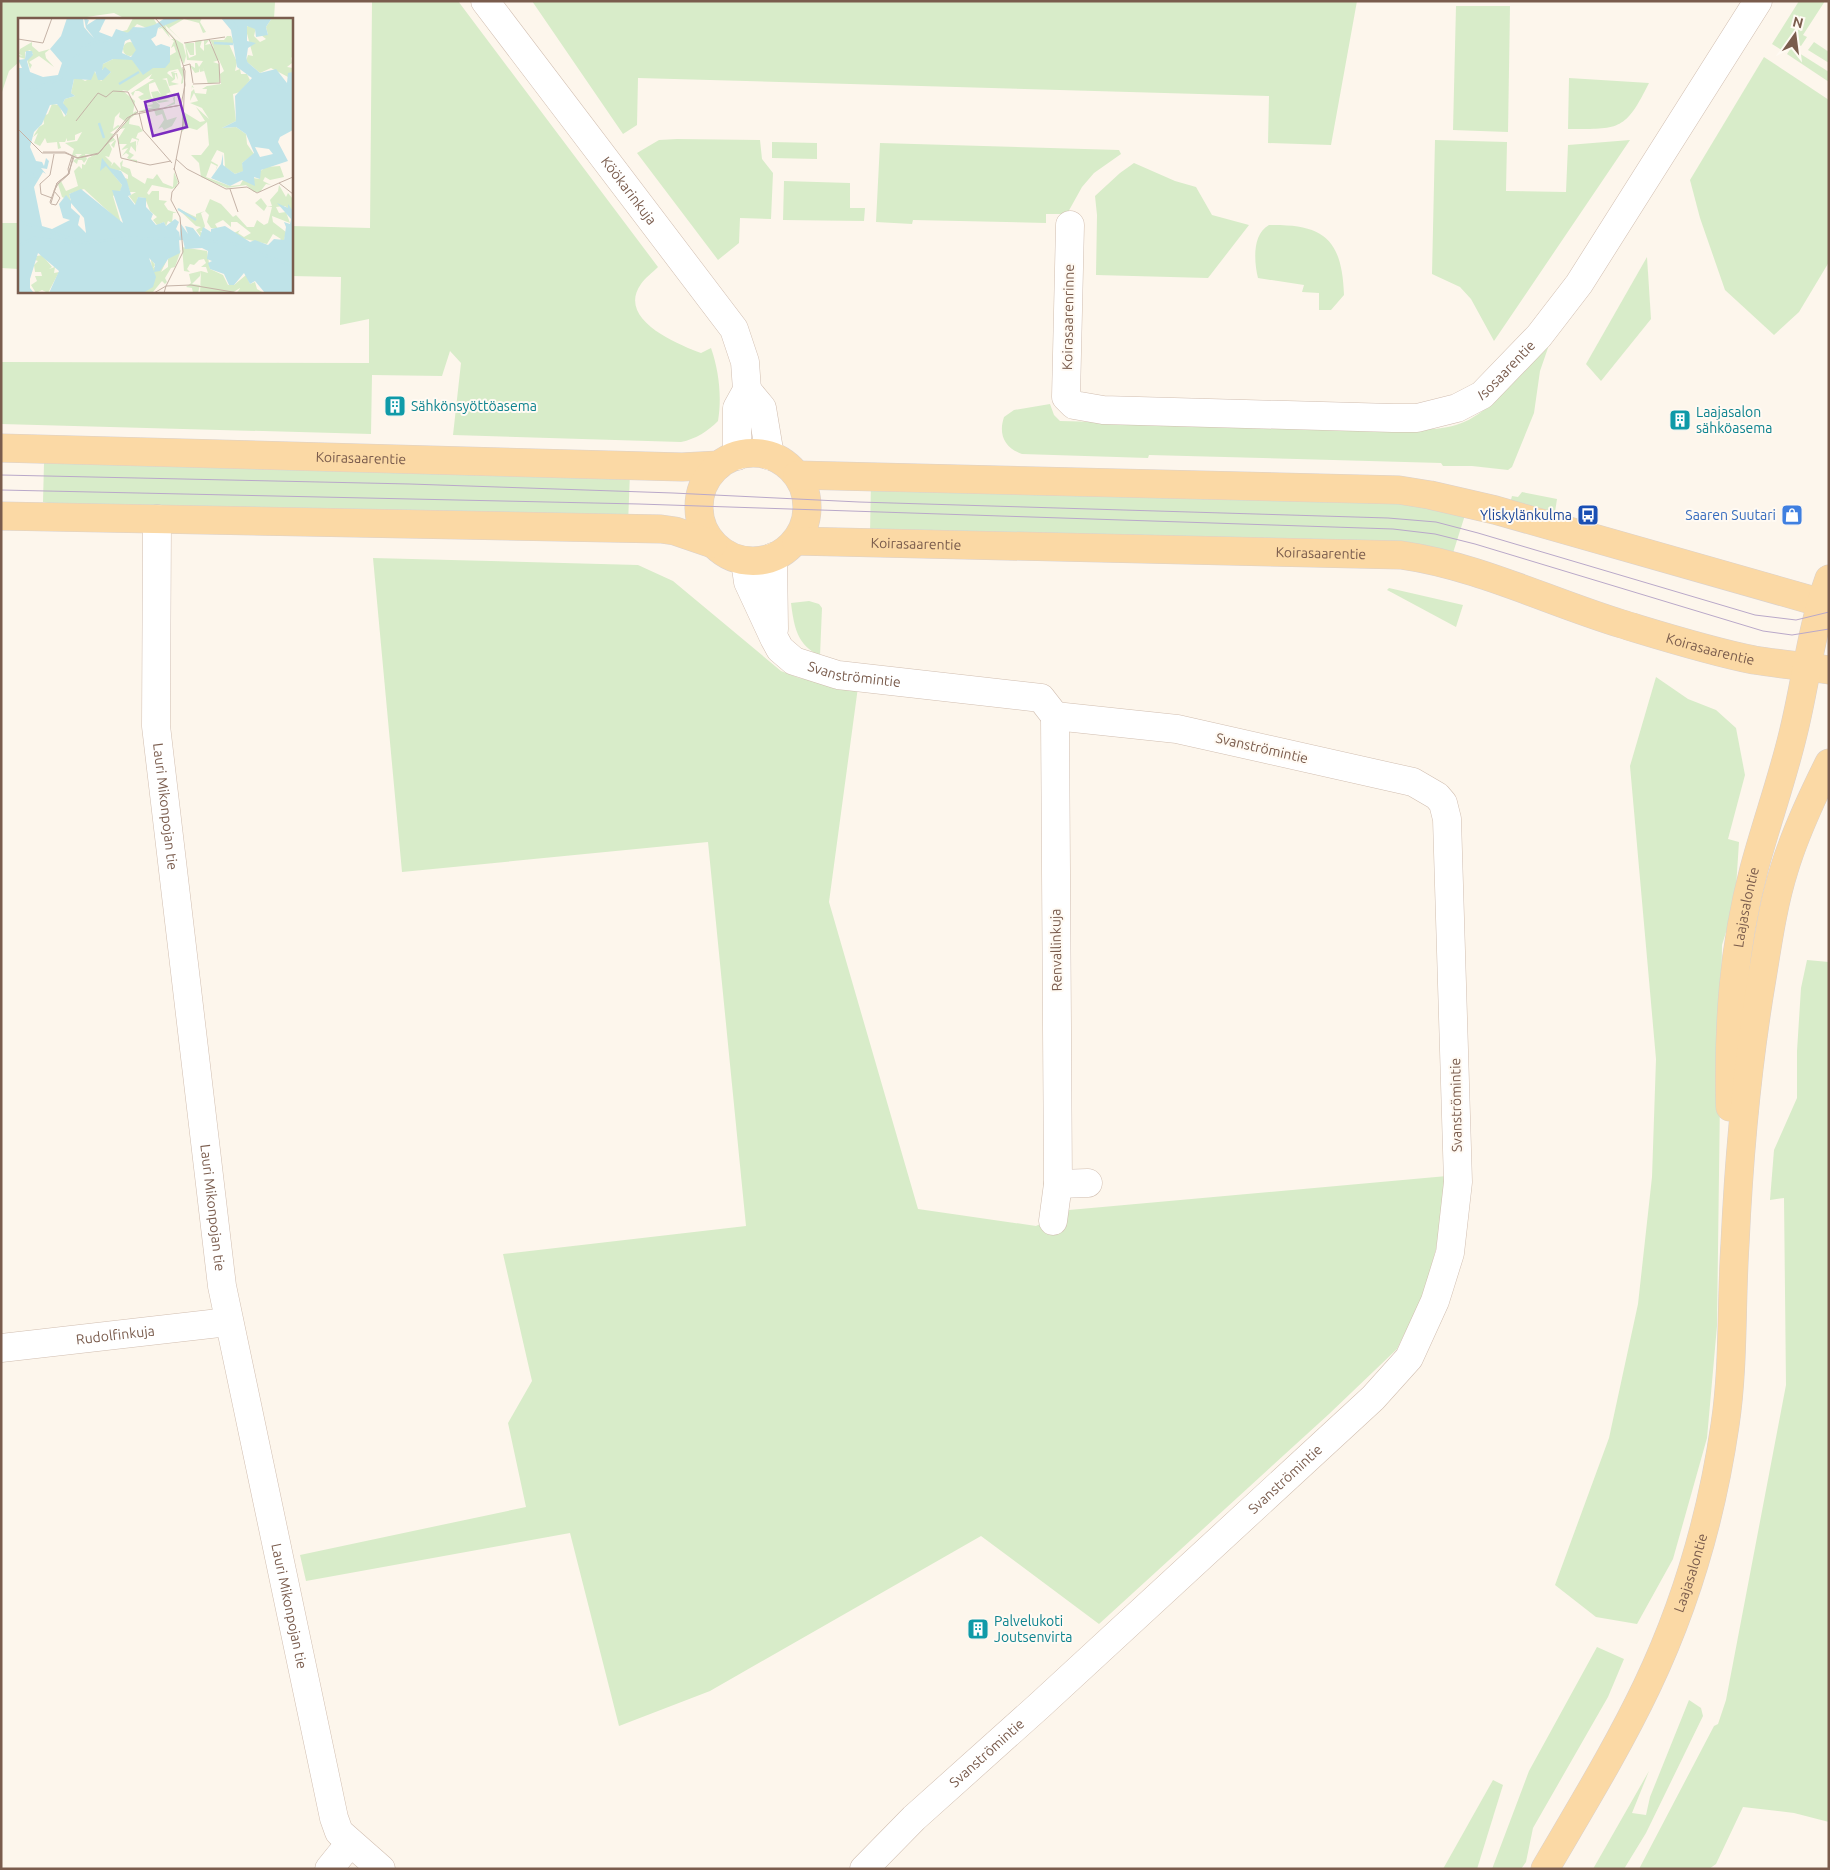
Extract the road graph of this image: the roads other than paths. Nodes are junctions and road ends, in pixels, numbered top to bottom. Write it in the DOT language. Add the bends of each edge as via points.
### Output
graph roads {
  1 [pos="485,1"];
  2 [pos="1758,1"];
  3 [pos="1070,225"];
  4 [pos="747,390"];
  5 [pos="1074,405"];
  6 [pos="1,448"];
  7 [pos="770,456"];
  8 [pos="728,460"];
  9 [pos="797,475"];
  10 [pos="1,516"];
  11 [pos="157,519"];
  12 [pos="796,541"];
  13 [pos="713,544"];
  14 [pos="773,558"];
  15 [pos="745,561"];
  16 [pos="1826,595"];
  17 [pos="774,638"];
  18 [pos="1818,668"];
  19 [pos="1055,716"];
  20 [pos="1829,762"];
  21 [pos="1088,1183"];
  22 [pos="1058,1184"];
  23 [pos="1053,1221"];
  24 [pos="1734,1246"];
  25 [pos="228,1322"];
  26 [pos="1,1348"];
  27 [pos="350,1843"];
  28 [pos="329,1869"];
  29 [pos="381,1869"];
  30 [pos="864,1869"];
  31 [pos="1545,1869"];
  1 -- 4 [label="street, Köökarinkuja" via="734,329 744,362"];
  2 -- 5 [label="street, Isosaarentie" via="1579,284 1539,336 1482,395 1457,408 1417,418 1103,410"];
  3 -- 5 [label="street, Koirasaarenrinne" via="1066,397"];
  4 -- 7 [label="street" via="762,408"];
  4 -- 8 [label="street" via="737,408"];
  6 -- 8 [label="main road, Koirasaarentie" via="682,467"];
  7 -- 8 [label="main road" via="754,453"];
  7 -- 9 [label="main road"];
  8 -- 13 [label="main road" via="708,477 700,495 702,526"];
  9 -- 12 [label="main road" via="807,510"];
  9 -- 16 [label="main road" via="1399,490 1495,510"];
  10 -- 11 [label="main road"];
  11 -- 13 [label="main road" via="661,529 675,530"];
  11 -- 25 [label="street, Lauri Mikonpojan tie" via="156,726"];
  12 -- 14 [label="main road"];
  12 -- 18 [label="main road, Koirasaarentie" via="1401,555 1460,567 1620,623 1723,652"];
  13 -- 15 [label="main road" via="728,555"];
  14 -- 15 [label="main road"];
  14 -- 17 [label="street"];
  15 -- 17 [label="street, Svanströmintie" via="748,582"];
  16 -- 18 [label="main road, Laajasalontie"];
  17 -- 19 [label="street, Svanströmintie" via="780,649 794,661 838,675 1041,698"];
  18 -- 24 [label="main road, Laajasalontie" via="1788,754 1754,870 1734,968 1729,1052"];
  19 -- 22 [label="street, Renvallinkuja"];
  19 -- 30 [label="street, Svanströmintie" via="1177,729 1413,782 1426,788 1443,803 1451,881 1458,1182 1450,1253 1435,1301 1409,1358 1373,1398 1047,1700 914,1818"];
  20 -- 24 [label="main road, Laajasalontie" via="1784,868 1774,910 1745,1097"];
  21 -- 22 [label="street"];
  22 -- 23 [label="street, Renvallinkuja"];
  24 -- 31 [label="main road, Laajasalontie" via="1725,1424 1697,1554 1647,1686"];
  25 -- 26 [label="street, Rudolfinkuja"];
  25 -- 27 [label="street, Lauri Mikonpojan tie" via="334,1818"];
  27 -- 28 [label="street"];
  27 -- 29 [label="street, Lauri Mikonpojan tie"];
}
